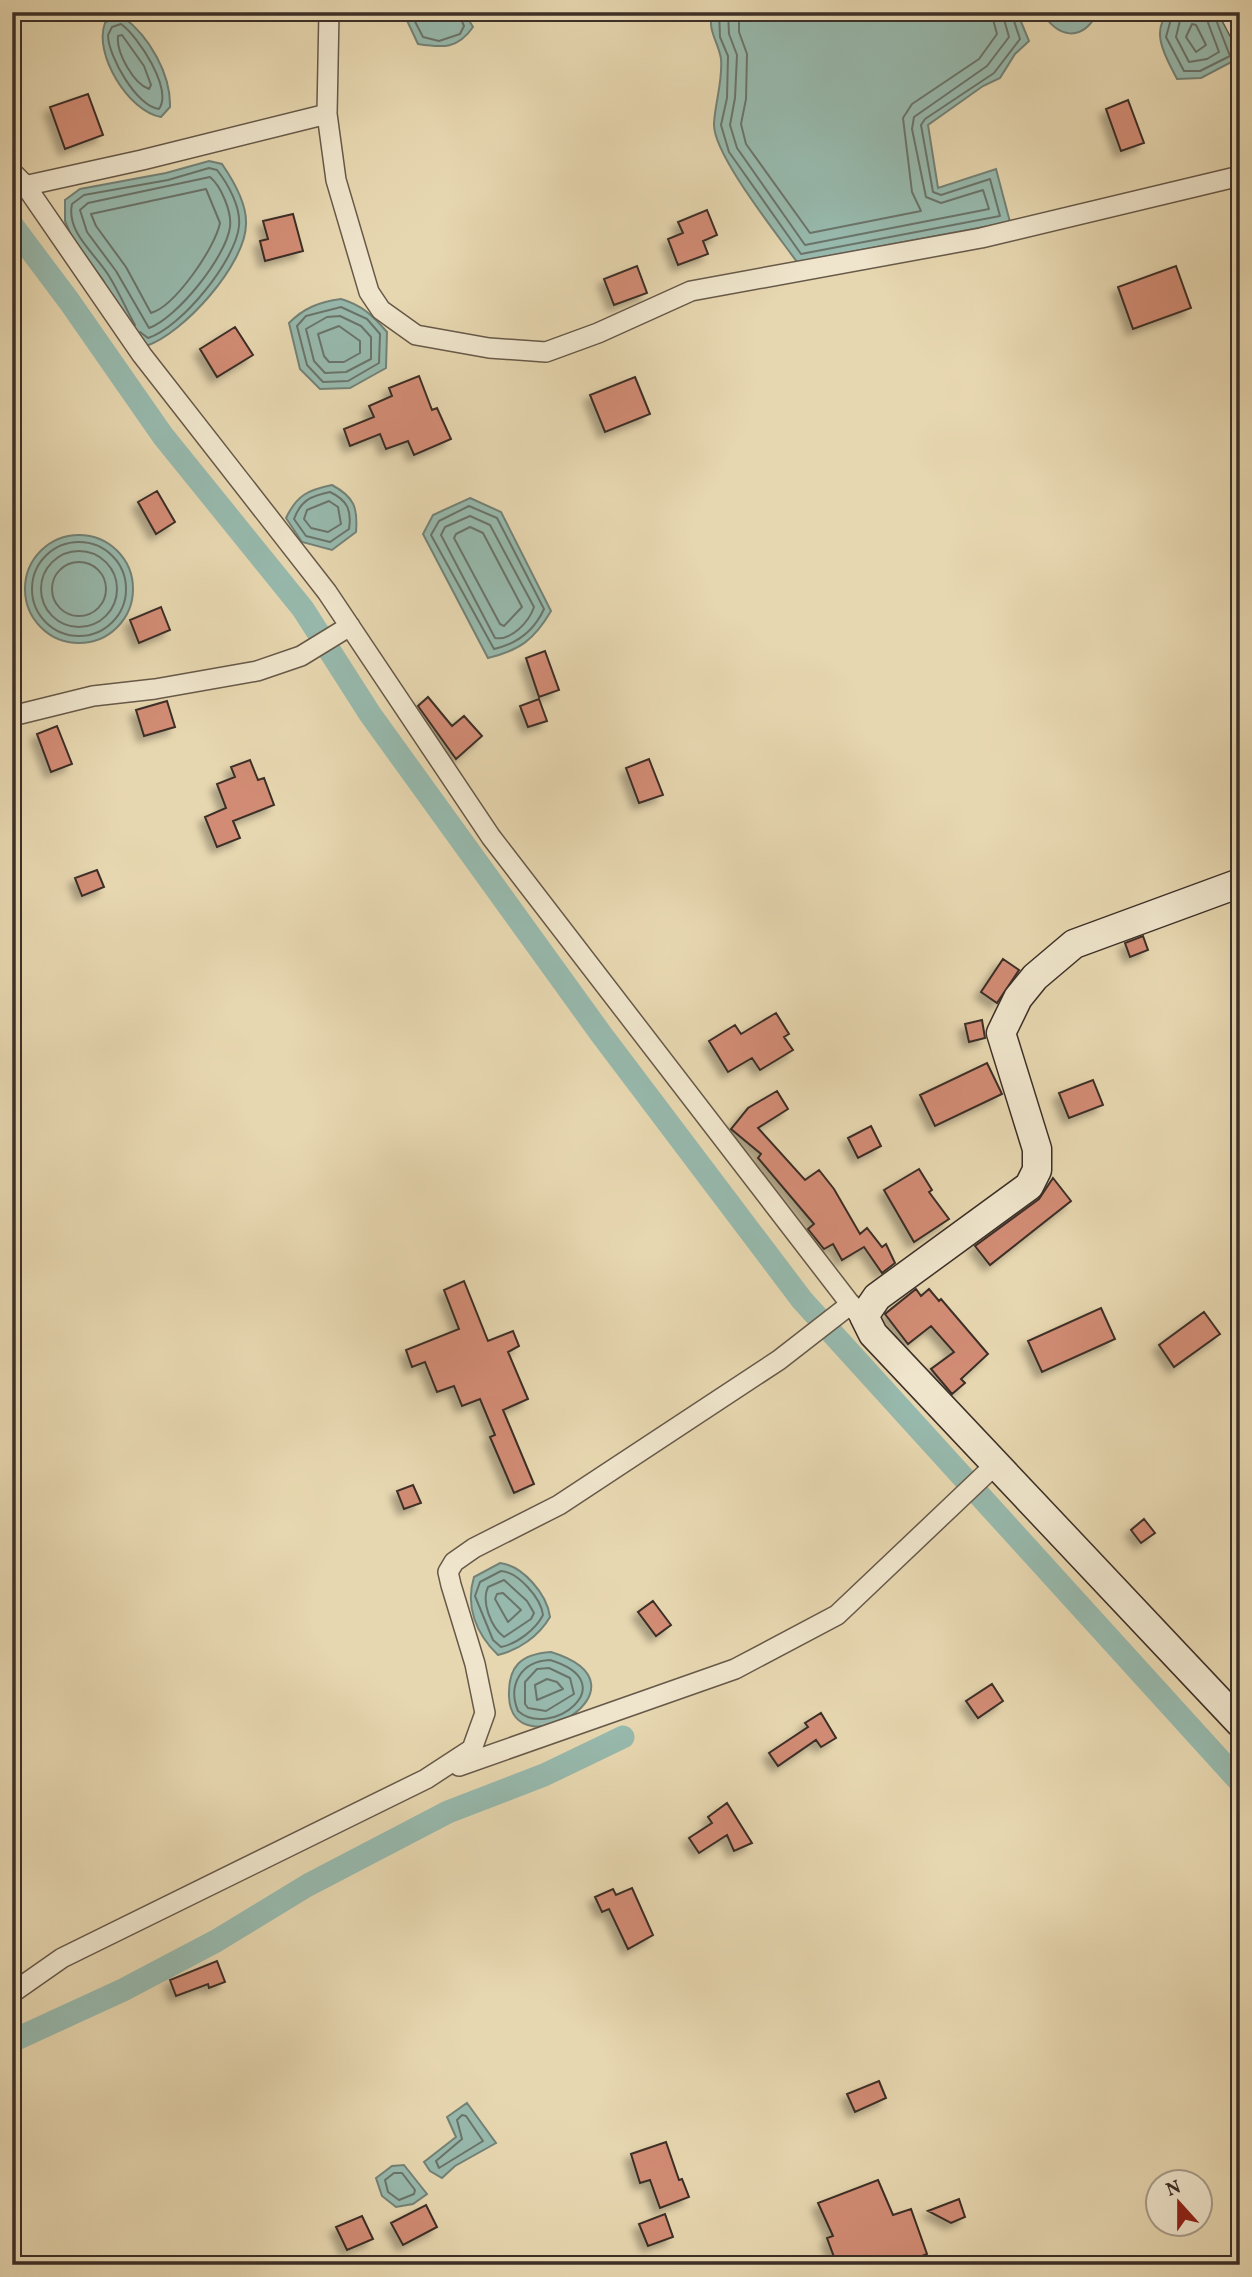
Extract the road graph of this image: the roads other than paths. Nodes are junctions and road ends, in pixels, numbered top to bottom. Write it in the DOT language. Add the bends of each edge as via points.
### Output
graph roads {
  1 [pos="329,12"];
  2 [pos="1229,12"];
  3 [pos="1240,33"];
  4 [pos="327,114"];
  5 [pos="1240,176"];
  6 [pos="17,182"];
  7 [pos="349,626"];
  8 [pos="12,716"];
  9 [pos="1240,883"];
  10 [pos="858,1314"];
  11 [pos="995,1465"];
  12 [pos="1240,1723"];
  13 [pos="431,1775"];
  14 [pos="12,1993"];
  1 -- 4 [label="street"];
  2 -- 3 [label="street"];
  4 -- 5 [label="street" via="343,205 369,292 380,310 416,335 546,352 691,292 981,238"];
  4 -- 6 [label="street" via="142,160"];
  6 -- 7 [label="street"];
  7 -- 8 [label="street" via="301,656 257,671 93,696"];
  7 -- 10 [label="street" via="492,836"];
  9 -- 10 [label="street" via="1074,944 1035,977 1018,998 1002,1033 1037,1149 1037,1170 1029,1186"];
  10 -- 11 [label="street"];
  10 -- 13 [label="street" via="779,1360 559,1506 454,1562 448,1572 485,1713 472,1749"];
  11 -- 12 [label="street"];
  11 -- 13 [label="street" via="837,1615 735,1670"];
  13 -- 14 [label="street" via="62,1958"];
}
